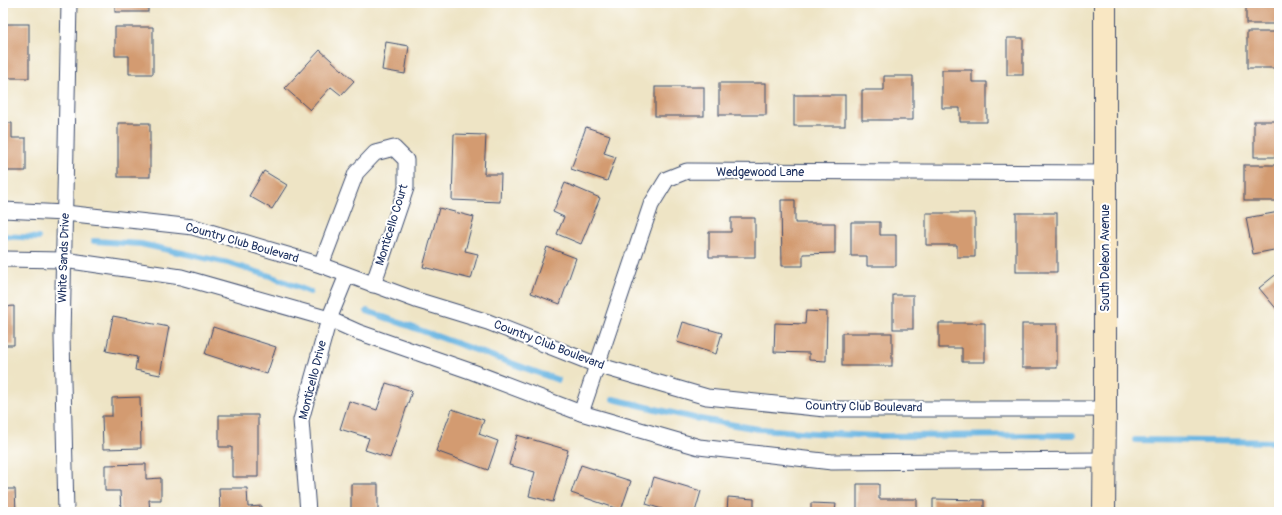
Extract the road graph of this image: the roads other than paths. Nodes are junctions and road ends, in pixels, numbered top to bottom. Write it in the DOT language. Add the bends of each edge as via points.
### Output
graph roads {
  1 [pos="70,3"];
  2 [pos="1105,3"];
  3 [pos="1105,173"];
  4 [pos="3,210"];
  5 [pos="65,213"];
  6 [pos="3,258"];
  7 [pos="64,260"];
  8 [pos="321,265"];
  9 [pos="347,275"];
  10 [pos="373,285"];
  11 [pos="329,319"];
  12 [pos="598,365"];
  13 [pos="1105,409"];
  14 [pos="581,414"];
  15 [pos="1104,460"];
  16 [pos="66,512"];
  17 [pos="308,512"];
  18 [pos="1104,512"];
  1 -- 5 [label="street, White Sands Drive"];
  2 -- 3 [label="street, South Deleon Avenue"];
  3 -- 12 [label="street, Wedgewood Lane" via="687,171 667,178 651,205"];
  3 -- 13 [label="street, South Deleon Avenue"];
  4 -- 5 [label="street, Country Club Boulevard"];
  5 -- 7 [label="street, White Sands Drive"];
  5 -- 8 [label="street, Country Club Boulevard" via="193,227"];
  6 -- 7 [label="street"];
  7 -- 11 [label="street" via="181,277"];
  7 -- 16 [label="street, White Sands Drive" via="62,337"];
  8 -- 9 [label="street, Country Club Boulevard"];
  8 -- 10 [label="street, Monticello Court" via="356,173 375,153 394,148 406,160 406,188"];
  9 -- 10 [label="street, Country Club Boulevard"];
  9 -- 11 [label="street, Monticello Drive"];
  10 -- 12 [label="street, Country Club Boulevard" via="488,322"];
  11 -- 14 [label="street"];
  11 -- 17 [label="street, Monticello Drive" via="301,420"];
  12 -- 13 [label="street, Country Club Boulevard" via="707,397 825,409"];
  12 -- 14 [label="street, Wedgewood Lane"];
  13 -- 15 [label="street, South Deleon Avenue"];
  14 -- 15 [label="street" via="699,447 832,462"];
  15 -- 18 [label="street, South Deleon Avenue"];
}
